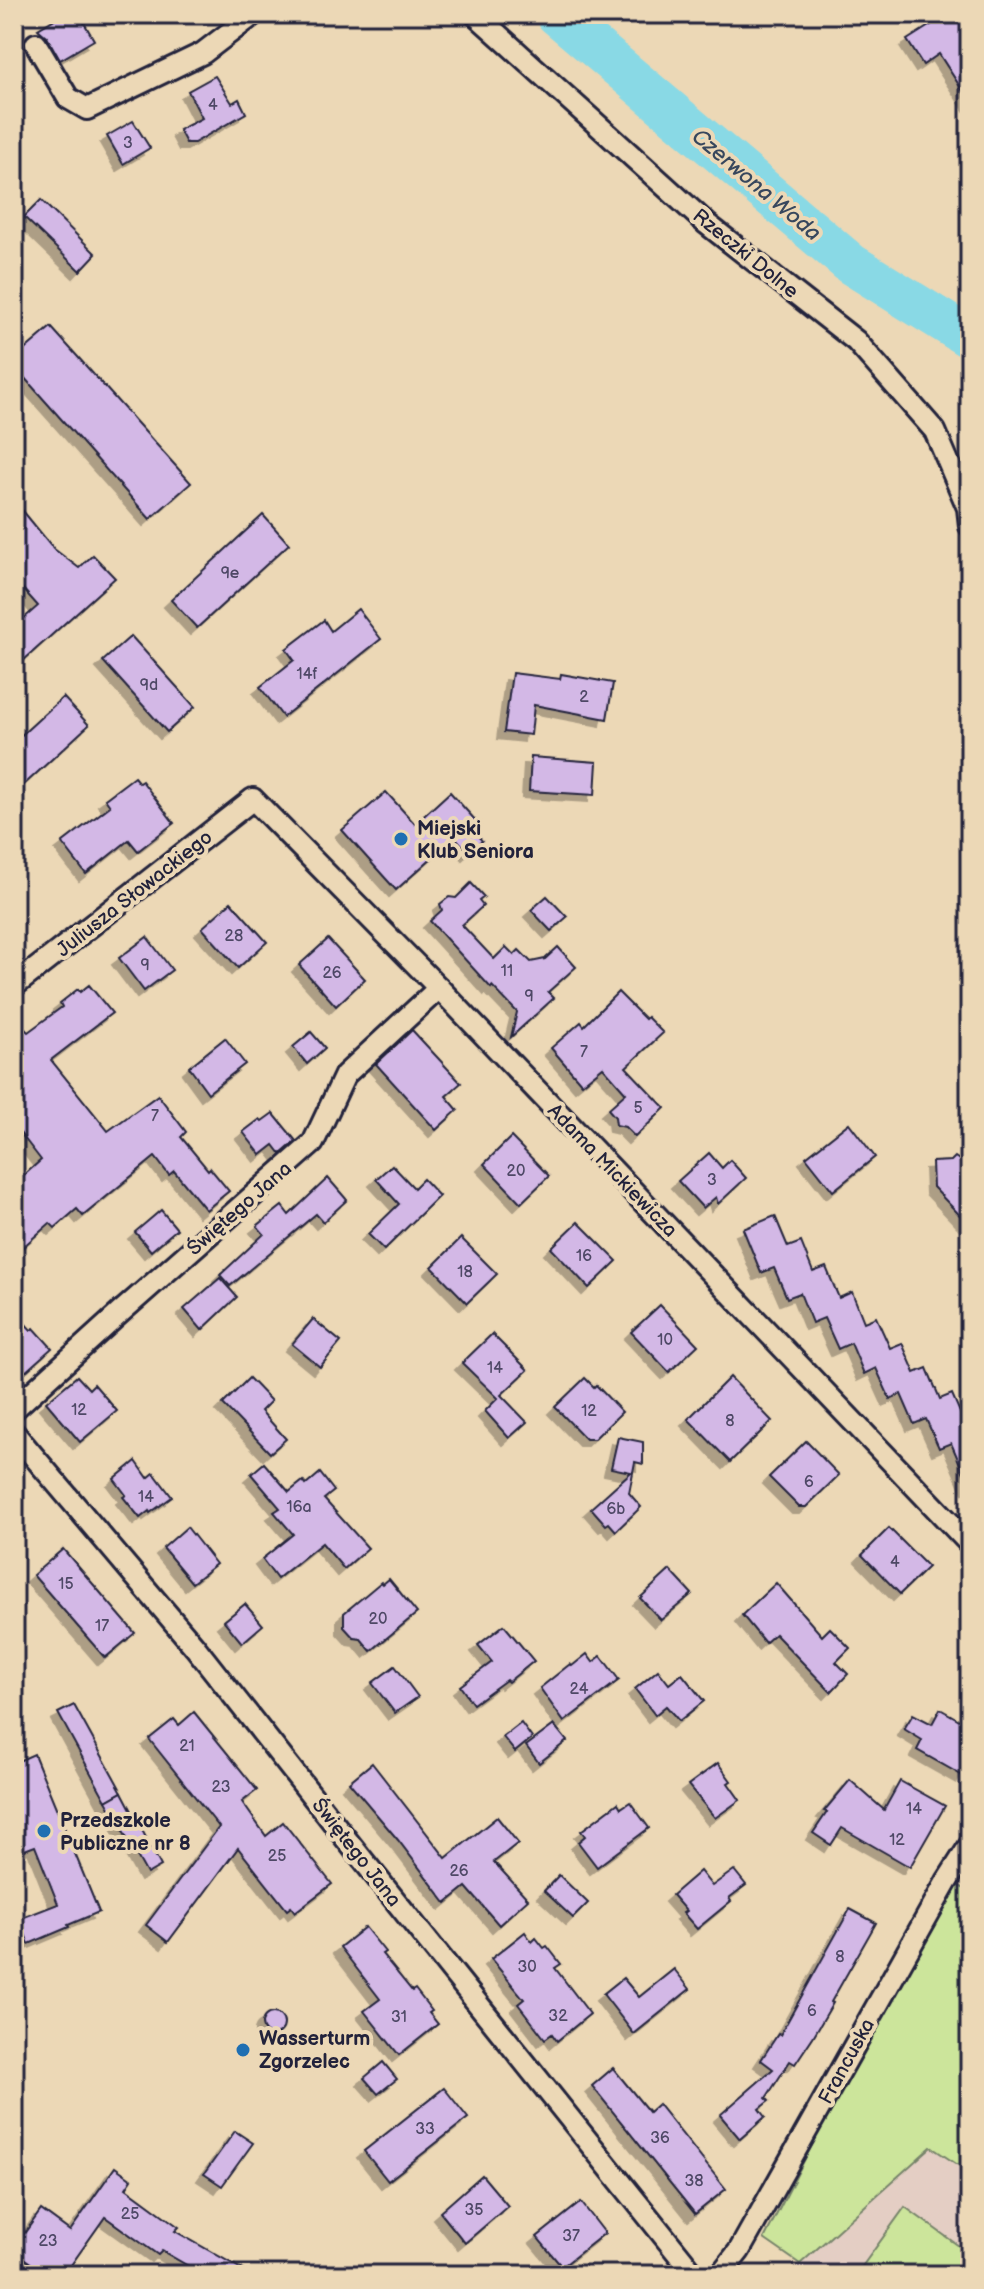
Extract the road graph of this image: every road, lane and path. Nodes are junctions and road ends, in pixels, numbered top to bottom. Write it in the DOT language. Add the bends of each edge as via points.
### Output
graph roads {
  1 [pos="254,14"];
  2 [pos="475,14"];
  3 [pos="36,44"];
  4 [pos="970,526"];
  5 [pos="253,799"];
  6 [pos="14,986"];
  7 [pos="439,988"];
  8 [pos="14,1409"];
  9 [pos="14,1433"];
  10 [pos="970,1544"];
  11 [pos="970,1845"];
  12 [pos="695,2275"];
  13 [pos="720,2275"];
  1 -- 3 [label="street" via="203,53 87,109 68,98"];
  2 -- 4 [label="street, Rzeczki Dolne" via="707,224 856,341 935,431 968,508"];
  5 -- 6 [label="street, Juliusza Słowackiego"];
  5 -- 7 [label="street, Adama Mickiewicza"];
  7 -- 8 [label="street, Świętego Jana" via="345,1075 313,1143"];
  7 -- 10 [label="street, Adama Mickiewicza"];
  9 -- 12 [label="street, Świętego Jana" via="195,1647"];
  11 -- 13 [label="street, Francuska" via="739,2251"];
}
